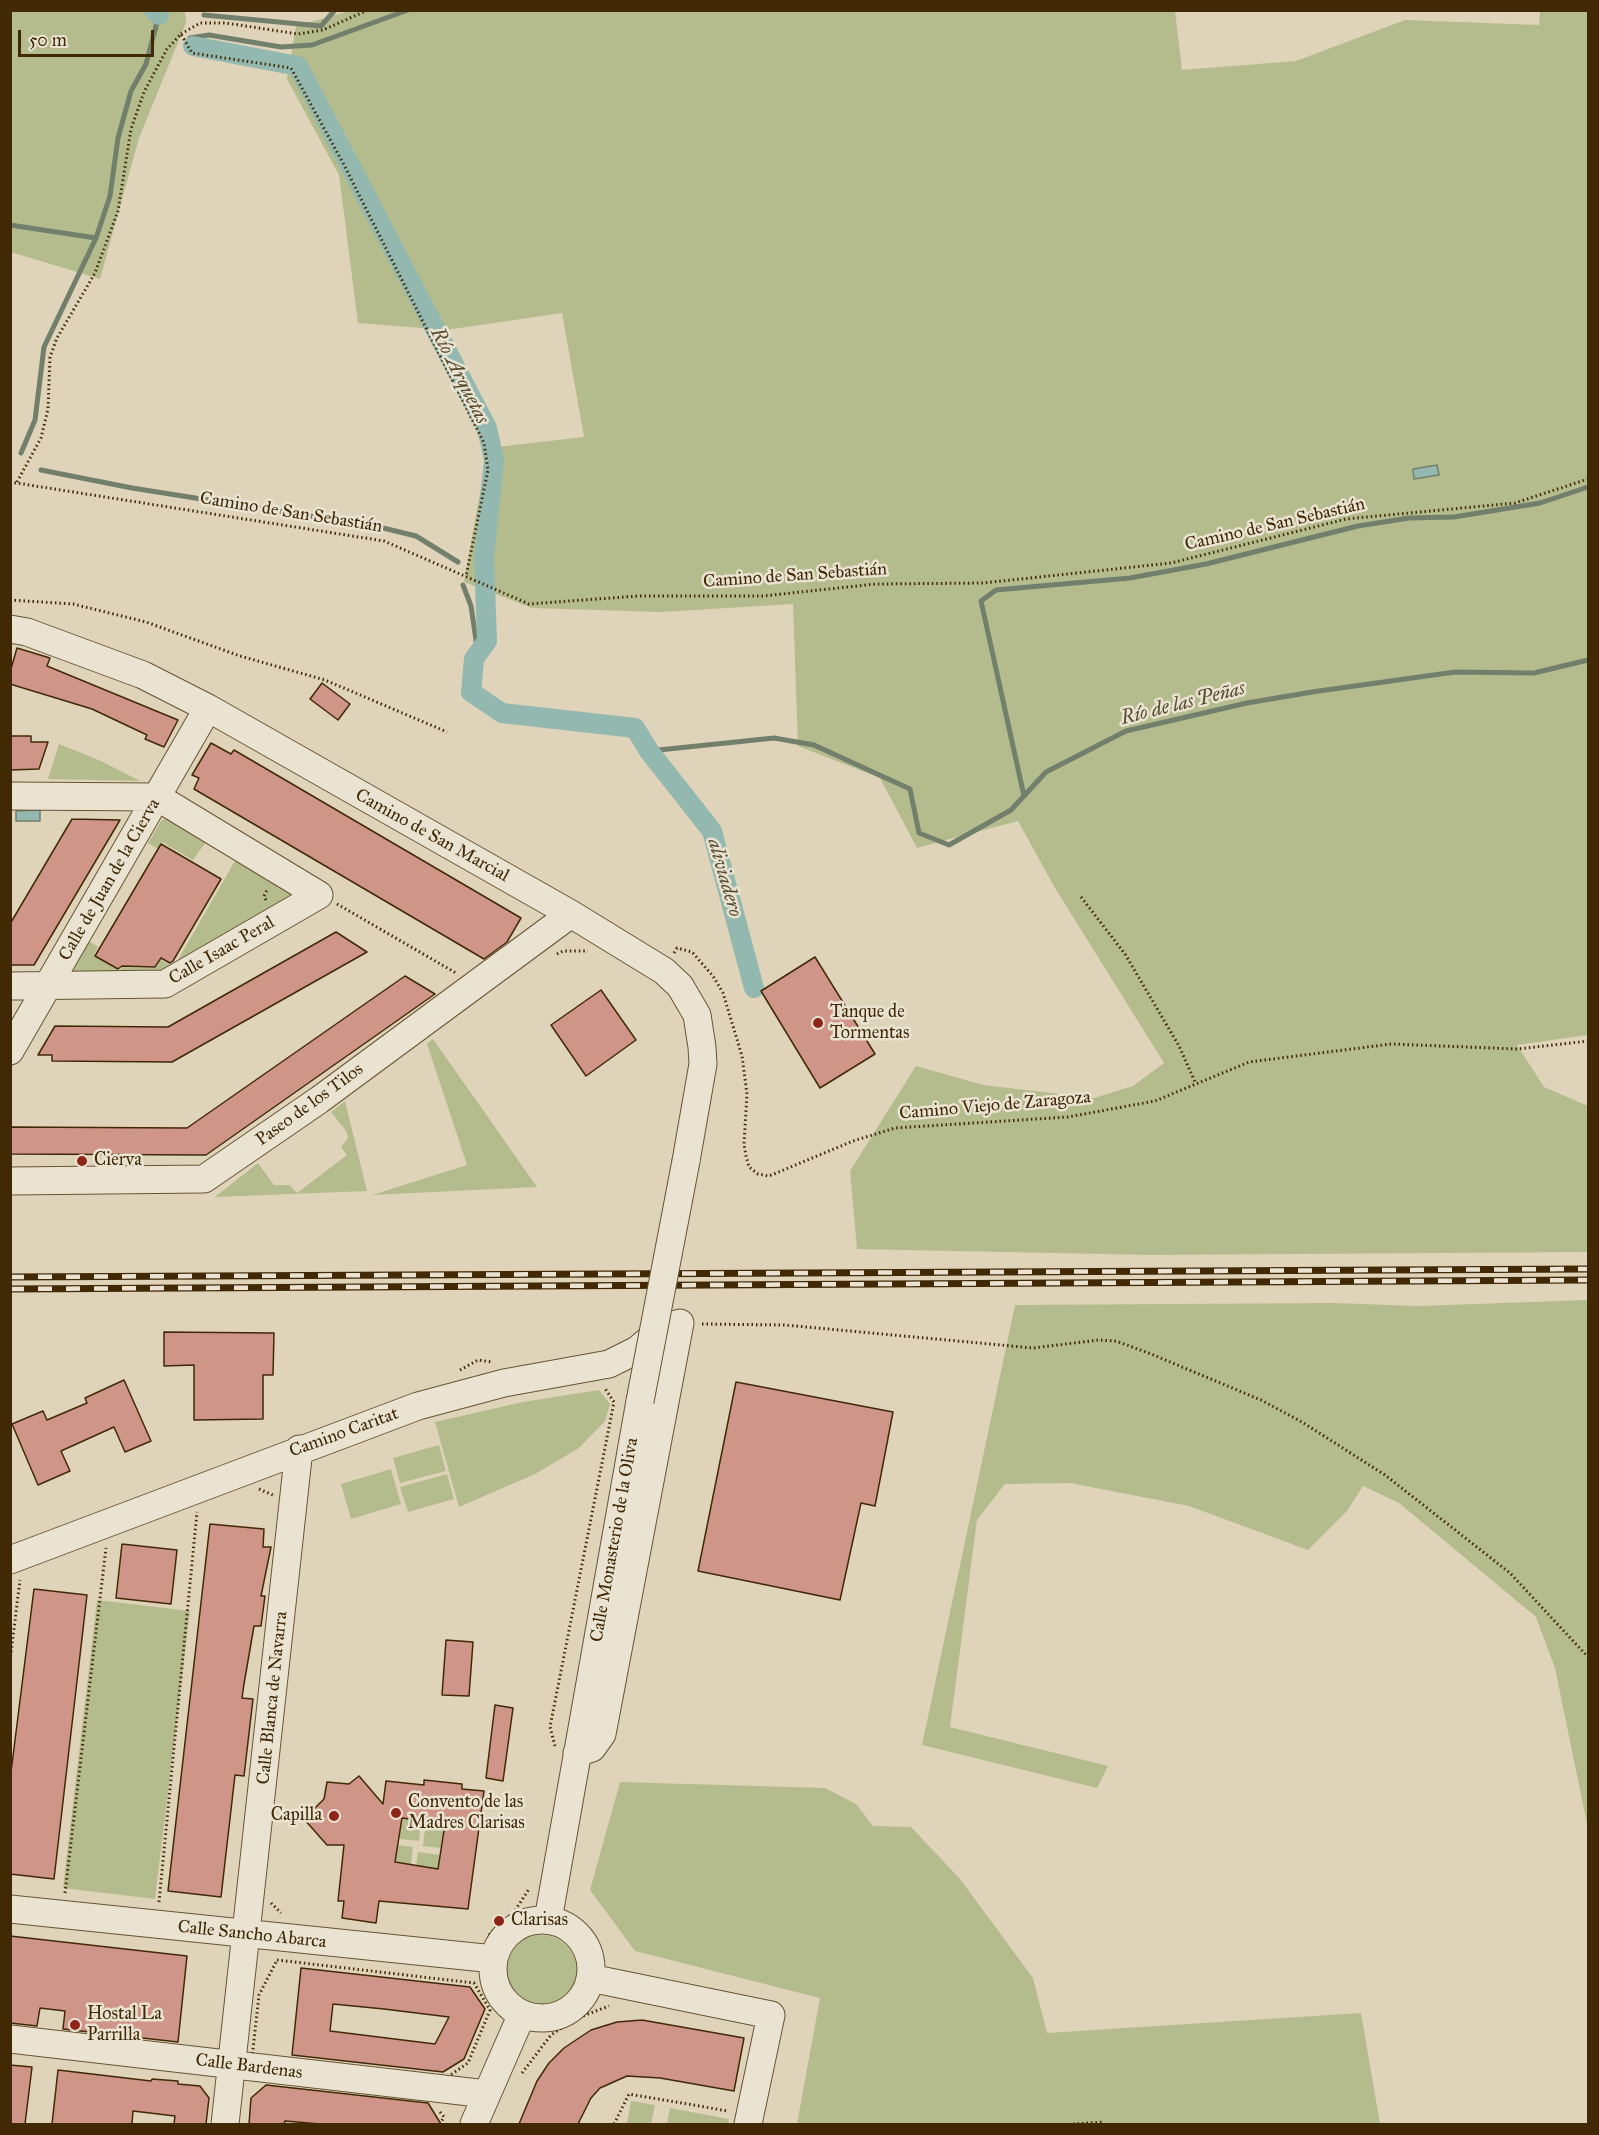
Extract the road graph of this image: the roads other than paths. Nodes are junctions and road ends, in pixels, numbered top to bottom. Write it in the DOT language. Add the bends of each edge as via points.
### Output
graph roads {
  1 [pos="10,629"];
  2 [pos="208,708"];
  3 [pos="10,796"];
  4 [pos="158,797"];
  5 [pos="571,914"];
  6 [pos="10,986"];
  7 [pos="49,986"];
  8 [pos="10,1052"];
  9 [pos="686,1161"];
  10 [pos="10,1181"];
  11 [pos="299,1449"];
  12 [pos="16,1568"];
  13 [pos="566,1750"];
  14 [pos="10,1909"];
  15 [pos="548,1920"];
  16 [pos="248,1936"];
  17 [pos="488,1950"];
  18 [pos="590,1978"];
  19 [pos="522,2014"];
  20 [pos="10,2039"];
  21 [pos="242,2062"];
  22 [pos="487,2094"];
  23 [pos="740,2118"];
  24 [pos="225,2124"];
  25 [pos="474,2124"];
  1 -- 2 [label="street, Camino de San Marcial" via="143,675"];
  2 -- 4 [label="street, Calle de Juan de la Cierva"];
  2 -- 5 [label="street, Camino de San Marcial"];
  3 -- 4 [label="street"];
  4 -- 7 [label="street, Calle de Juan de la Cierva"];
  4 -- 7 [label="street, Calle Isaac Peral" via="323,897 165,984"];
  5 -- 9 [label="street, Camino de San Marcial" via="664,971 680,986 697,1015 703,1064"];
  5 -- 10 [label="street, Paseo de los Tilos" via="319,1100 204,1179"];
  6 -- 7 [label="street, Calle Isaac Peral"];
  7 -- 8 [label="street, Calle de Juan de la Cierva"];
  9 -- 13 [label="street, Calle Monasterio de la Oliva, bridge"];
  11 -- 12 [label="street, Camino Caritat"];
  11 -- 13 [label="street, Camino Caritat" via="418,1406 504,1383 609,1364 637,1350 664,1327 680,1323 602,1734 592,1748"];
  11 -- 16 [label="street, Calle Blanca de Navarra"];
  13 -- 15 [label="street, Calle Monasterio de la Oliva"];
  14 -- 16 [label="street, Calle Sancho Abarca"];
  15 -- 17 [label="street" via="530,1921 513,1929"];
  15 -- 18 [label="street" via="567,1926 582,1940 590,1958"];
  16 -- 17 [label="street, Calle Sancho Abarca"];
  16 -- 21 [label="street, Calle Blanca de Navarra"];
  17 -- 19 [label="street" via="499,1992"];
  18 -- 19 [label="street" via="584,1995 557,2016"];
  18 -- 23 [label="street" via="771,2015"];
  19 -- 22 [label="street"];
  20 -- 21 [label="street, Calle Bardenas"];
  21 -- 22 [label="street, Calle Bardenas"];
  21 -- 24 [label="street, Calle Blanca de Navarra"];
  22 -- 25 [label="street"];
}
